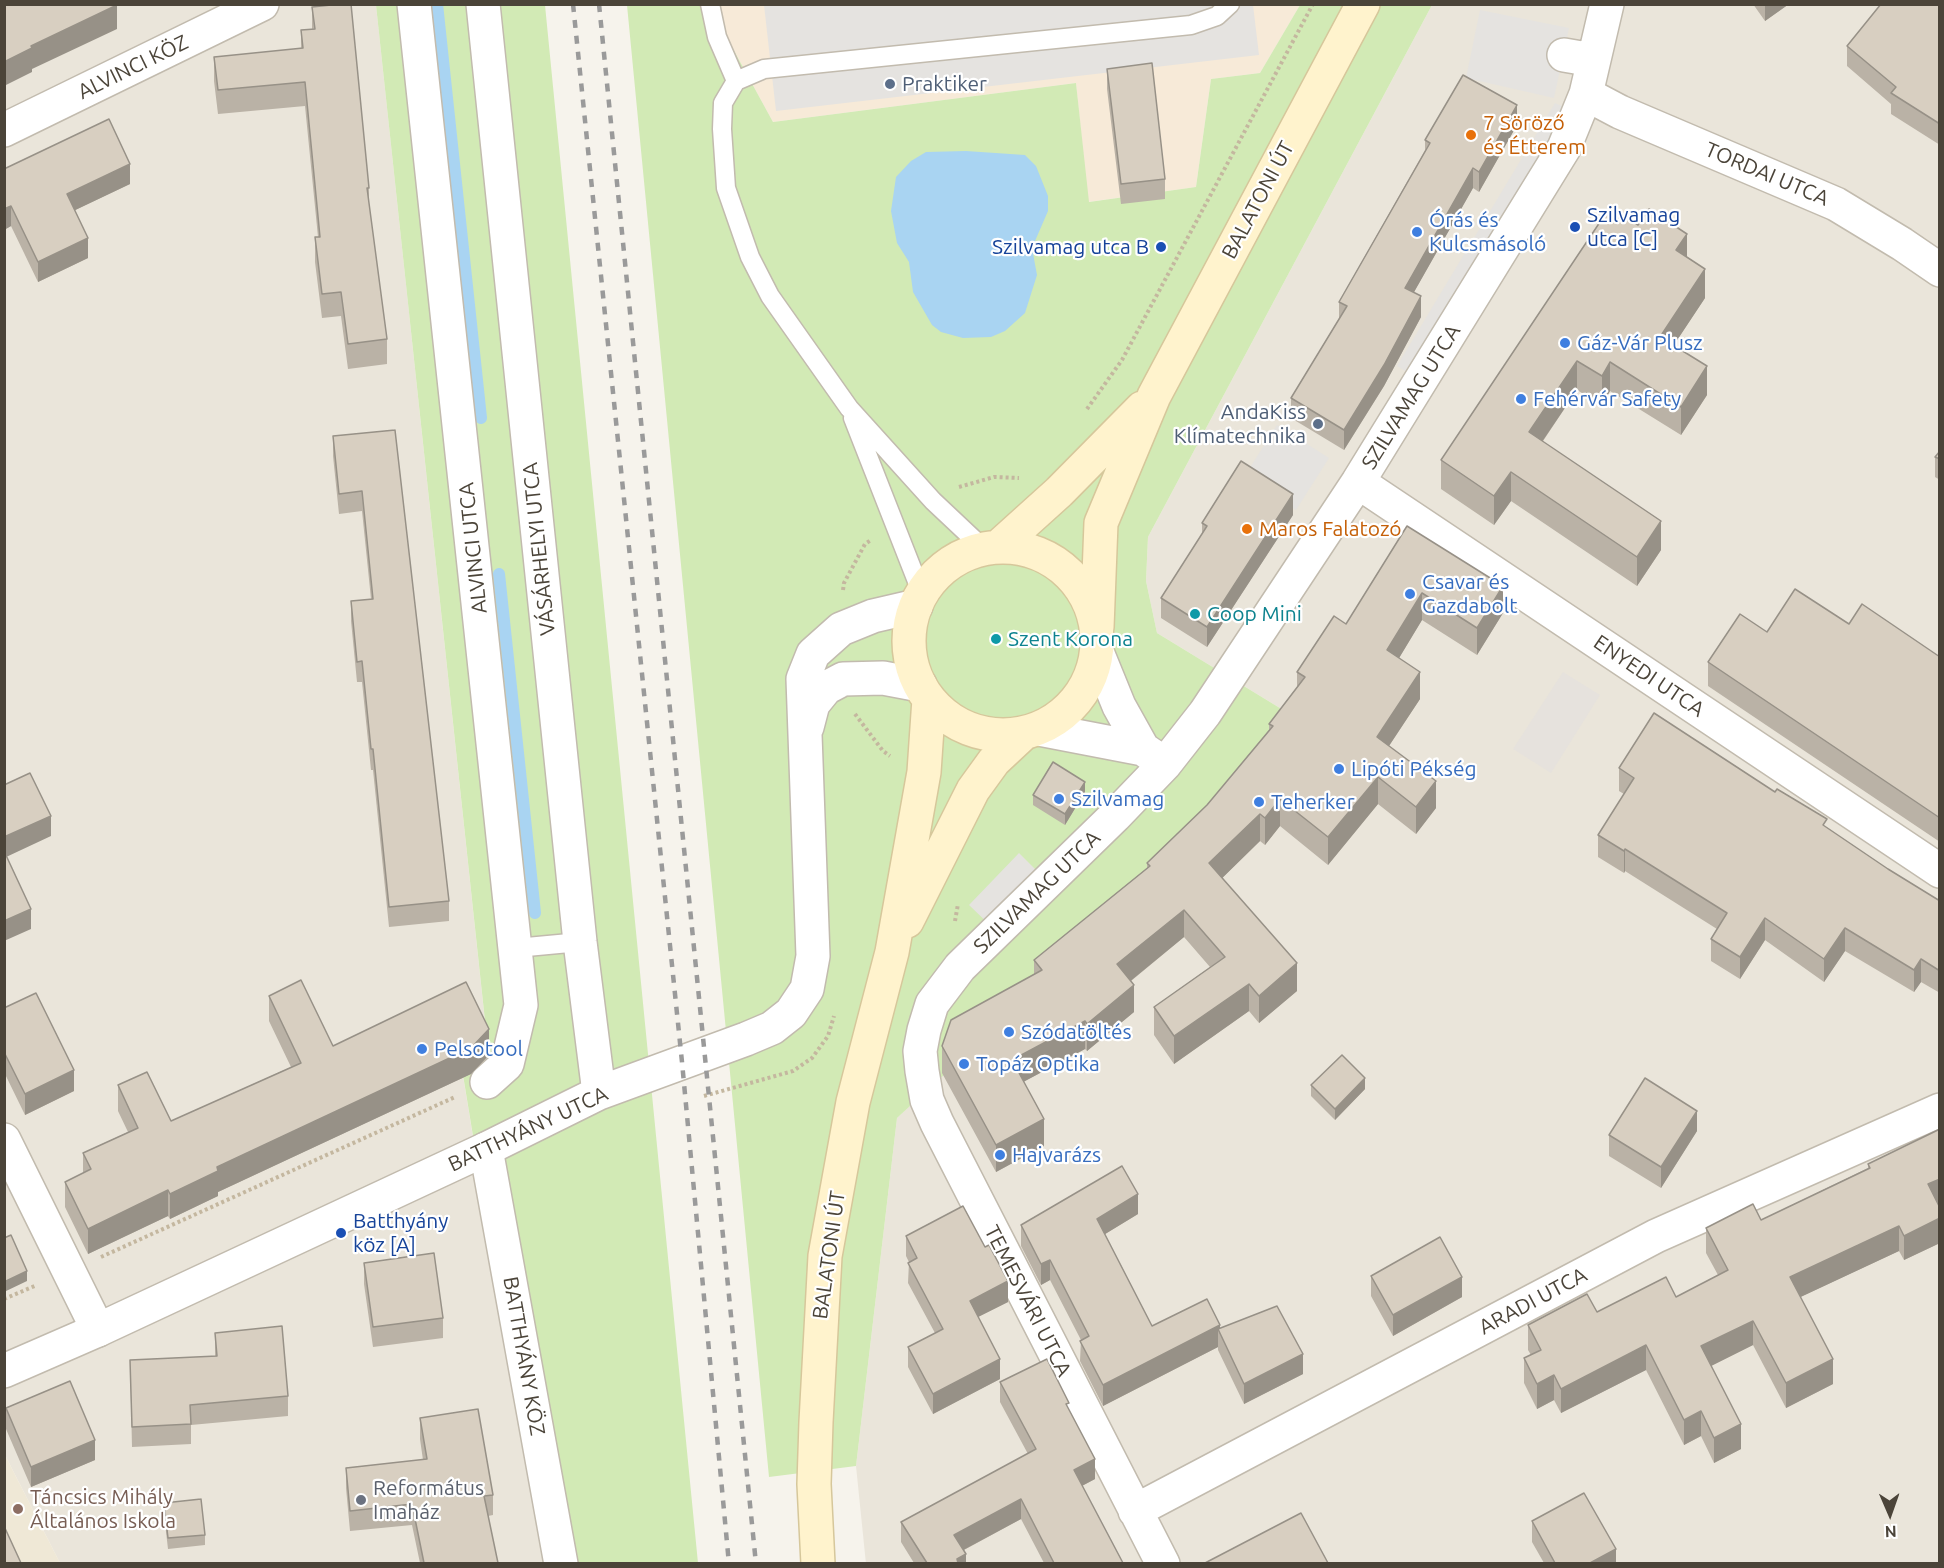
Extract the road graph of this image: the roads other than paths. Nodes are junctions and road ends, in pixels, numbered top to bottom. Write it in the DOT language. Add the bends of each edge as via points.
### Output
graph roads {
  1 [pos="262,4"];
  2 [pos="414,4"];
  3 [pos="483,4"];
  4 [pos="710,4"];
  5 [pos="1230,4"];
  6 [pos="1363,4"];
  7 [pos="1607,4"];
  8 [pos="736,81"];
  9 [pos="1586,94"];
  10 [pos="4,130"];
  11 [pos="1940,270"];
  12 [pos="1154,396"];
  13 [pos="849,408"];
  14 [pos="1358,482"];
  15 [pos="991,548"];
  16 [pos="919,600"];
  17 [pos="1097,639"];
  18 [pos="925,692"];
  19 [pos="806,729"];
  20 [pos="1031,731"];
  21 [pos="1154,756"];
  22 [pos="1940,871"];
  23 [pos="580,942"];
  24 [pos="516,948"];
  25 [pos="892,952"];
  26 [pos="924,1030"];
  27 [pos="487,1082"];
  28 [pos="599,1093"];
  29 [pos="1940,1110"];
  30 [pos="4,1140"];
  31 [pos="486,1149"];
  32 [pos="98,1330"];
  33 [pos="4,1371"];
  34 [pos="1135,1511"];
  35 [pos="561,1563"];
  36 [pos="818,1563"];
  37 [pos="1163,1563"];
  1 -- 10 [label="street, ALVINCI KÖZ"];
  2 -- 24 [label="street, ALVINCI UTCA"];
  3 -- 23 [label="street, VÁSÁRHELYI UTCA"];
  4 -- 8 [label="lane" via="717,37"];
  5 -- 8 [label="lane" via="1217,16 1191,25 796,65 764,69"];
  6 -- 12 [label="main road, BALATONI ÚT"];
  7 -- 9 [label="street, SZILVAMAG UTCA" via="1578,57"];
  8 -- 13 [label="lane" via="723,103 722,129 726,188 738,226 770,296"];
  9 -- 11 [label="street, TORDAI UTCA" via="1836,204"];
  9 -- 14 [label="street, SZILVAMAG UTCA" via="1564,148"];
  12 -- 15 [label="main road, BALATONI ÚT" via="1059,492"];
  12 -- 17 [label="main road, BALATONI ÚT" via="1101,523"];
  13 -- 15 [label="lane" via="933,501"];
  13 -- 16 [label="lane"];
  14 -- 21 [label="street, SZILVAMAG UTCA" via="1205,713"];
  14 -- 22 [label="street, ENYEDI UTCA"];
  15 -- 16 [label="main road" via="959,558 938,573"];
  15 -- 17 [label="main road" via="1026,549 1051,560 1073,578 1089,600"];
  16 -- 18 [label="main road" via="910,626 909,646 913,667"];
  16 -- 19 [label="street, BATTHYÁNY UTCA" via="841,629 813,654 803,679"];
  17 -- 20 [label="main road" via="1091,676 1079,698 1061,716"];
  17 -- 21 [label="street" via="1119,706"];
  18 -- 19 [label="street, BATTHYÁNY UTCA" via="883,678 843,679 826,688 813,704"];
  18 -- 20 [label="main road" via="948,717 971,730 997,735"];
  18 -- 25 [label="main road, BALATONI ÚT" via="924,772"];
  19 -- 28 [label="street, BATTHYÁNY UTCA" via="813,956 807,989 791,1013 772,1028"];
  20 -- 21 [label="street"];
  20 -- 25 [label="main road, BALATONI ÚT" via="994,761 973,790"];
  21 -- 26 [label="street, SZILVAMAG UTCA" via="1116,816 957,970 932,1004"];
  23 -- 24 [label="lane"];
  23 -- 28 [label="street, VÁSÁRHELYI UTCA"];
  24 -- 27 [label="street, ALVINCI UTCA" via="521,1005 507,1064"];
  25 -- 36 [label="main road, BALATONI ÚT" via="853,1102 825,1256 814,1484"];
  26 -- 34 [label="street, TEMESVÁRI UTCA" via="922,1071 927,1100 937,1123"];
  28 -- 31 [label="street, BATTHYÁNY UTCA"];
  29 -- 34 [label="street, ARADI UTCA" via="1656,1236"];
  30 -- 32 [label="street"];
  31 -- 32 [label="street, BATTHYÁNY UTCA"];
  31 -- 35 [label="street, BATTHYÁNY KÖZ"];
  32 -- 33 [label="street, BATTHYÁNY UTCA"];
  34 -- 37 [label="street, TEMESVÁRI UTCA"];
}
